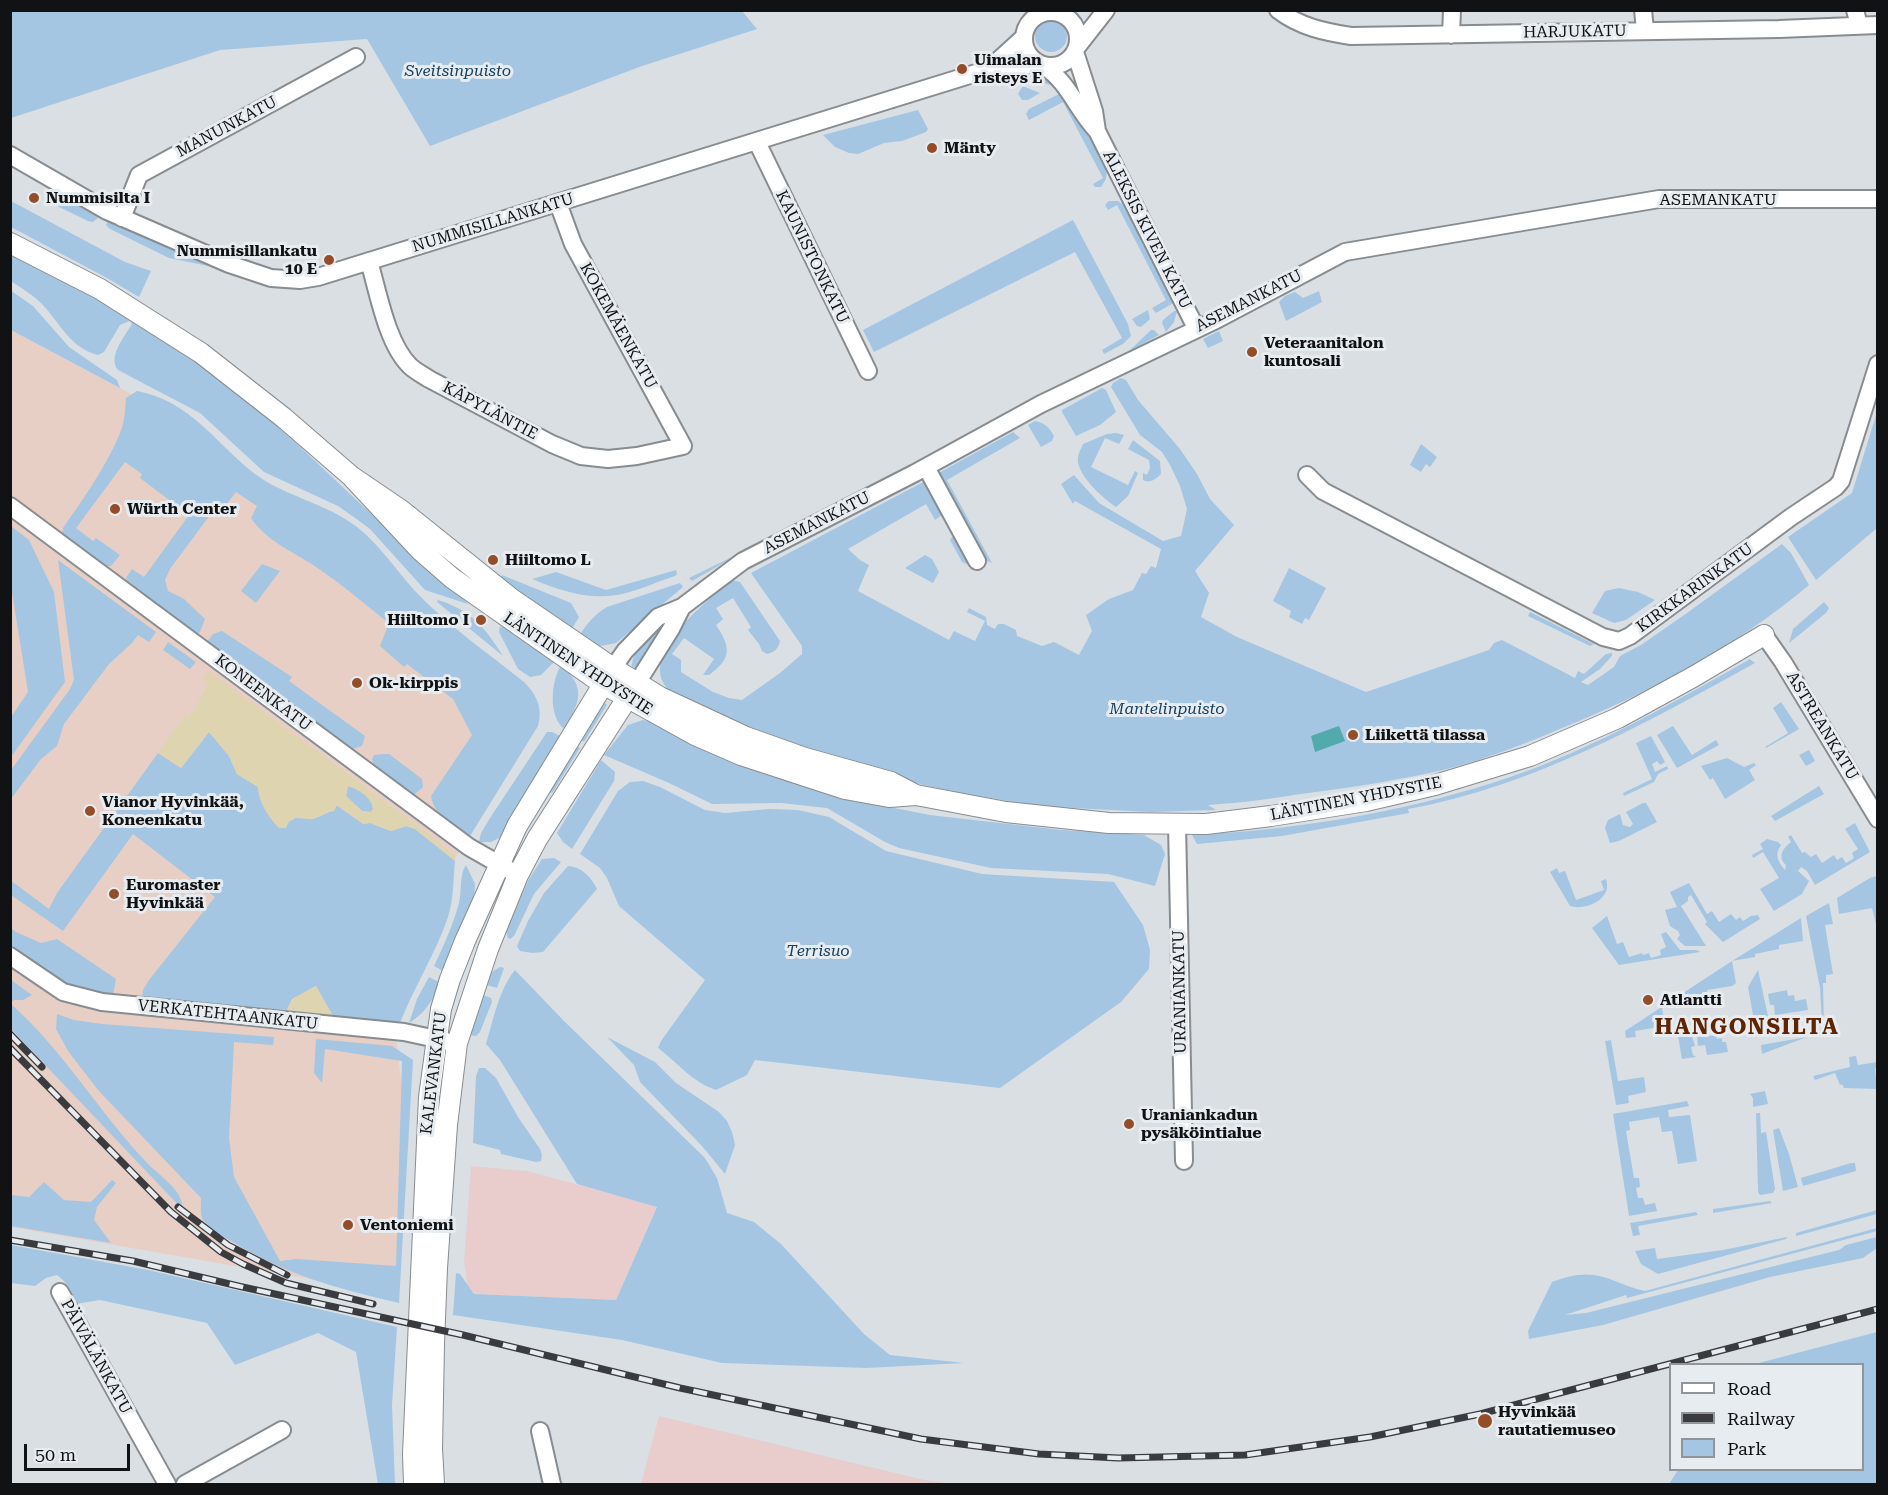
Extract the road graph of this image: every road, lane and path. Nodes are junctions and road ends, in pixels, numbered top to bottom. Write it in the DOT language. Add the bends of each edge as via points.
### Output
graph roads {
  1 [pos="1024,10"];
  2 [pos="1106,10"];
  3 [pos="1278,10"];
  4 [pos="1452,10"];
  5 [pos="1643,10"];
  6 [pos="1064,12"];
  7 [pos="1857,18"];
  8 [pos="1878,25"];
  9 [pos="1645,30"];
  10 [pos="1025,34"];
  11 [pos="1451,34"];
  12 [pos="1076,50"];
  13 [pos="356,57"];
  14 [pos="1041,64"];
  15 [pos="989,69"];
  16 [pos="1097,131"];
  17 [pos="757,142"];
  18 [pos="10,155"];
  19 [pos="1878,199"];
  20 [pos="558,203"];
  21 [pos="122,218"];
  22 [pos="10,243"];
  23 [pos="369,261"];
  24 [pos="1196,328"];
  25 [pos="1878,364"];
  26 [pos="868,371"];
  27 [pos="683,446"];
  28 [pos="926,467"];
  29 [pos="1307,475"];
  30 [pos="10,506"];
  31 [pos="977,561"];
  32 [pos="682,607"];
  33 [pos="1764,634"];
  34 [pos="608,676"];
  35 [pos="632,690"];
  36 [pos="1878,819"];
  37 [pos="1177,824"];
  38 [pos="499,865"];
  39 [pos="518,875"];
  40 [pos="10,956"];
  41 [pos="436,1039"];
  42 [pos="457,1043"];
  43 [pos="1184,1161"];
  44 [pos="60,1292"];
  45 [pos="282,1430"];
  46 [pos="540,1431"];
  47 [pos="167,1485"];
  48 [pos="185,1485"];
  49 [pos="414,1485"];
  50 [pos="434,1485"];
  51 [pos="552,1485"];
  1 -- 10 [label="street"];
  2 -- 12 [label="street"];
  3 -- 11 [label="street, HARJUKATU" via="1317,31 1351,36"];
  4 -- 11 [label="street"];
  5 -- 9 [label="street"];
  6 -- 10 [label="street" via="1034,18"];
  6 -- 12 [label="street" via="1077,32"];
  7 -- 8 [label="street, HARJUKATU"];
  7 -- 9 [label="street, HARJUKATU" via="1779,29"];
  9 -- 11 [label="street, HARJUKATU"];
  10 -- 14 [label="street" via="1027,52"];
  10 -- 15 [label="street, NUMMISILLANKATU"];
  12 -- 14 [label="street" via="1062,64"];
  12 -- 16 [label="street, ALEKSIS KIVEN KATU"];
  13 -- 21 [label="street, MANUNKATU" via="139,175"];
  14 -- 15 [label="street, NUMMISILLANKATU"];
  14 -- 16 [label="street, ALEKSIS KIVEN KATU" via="1060,78"];
  15 -- 17 [label="street, NUMMISILLANKATU"];
  16 -- 24 [label="street, ALEKSIS KIVEN KATU"];
  17 -- 20 [label="street, NUMMISILLANKATU"];
  17 -- 26 [label="street, KAUNISTONKATU"];
  18 -- 21 [label="street, NUMMISILLANKATU"];
  19 -- 24 [label="street, ASEMANKATU" via="1659,199 1363,248 1340,254"];
  20 -- 23 [label="street, NUMMISILLANKATU"];
  20 -- 27 [label="street, KOKEMÄENKATU" via="573,244"];
  21 -- 23 [label="street, NUMMISILLANKATU" via="271,278 318,277"];
  22 -- 34 [label="main road, LÄNTINEN YHDYSTIE" via="100,289 175,335 257,396 351,476 412,542 452,578"];
  23 -- 27 [label="street, KÄPYLÄNTIE" via="399,353 410,367 429,379 581,456 608,459"];
  24 -- 28 [label="street, ASEMANKATU"];
  25 -- 29 [label="street, KIRKKARINKATU" via="1836,487 1619,641 1603,637 1323,491"];
  28 -- 31 [label="street"];
  28 -- 32 [label="street, ASEMANKATU" via="743,561"];
  30 -- 38 [label="street, KONEENKATU" via="469,847"];
  32 -- 34 [label="street, ASEMANKATU" via="657,617"];
  32 -- 35 [label="street, ASEMANKATU"];
  33 -- 36 [label="street, ASTREANKATU"];
  33 -- 37 [label="main road, LÄNTINEN YHDYSTIE" via="1618,718 1530,756 1481,772 1345,804 1206,824"];
  34 -- 35 [label="main road, LÄNTINEN YHDYSTIE"];
  34 -- 38 [label="main road, KALEVANKATU" via="532,799"];
  35 -- 37 [label="main road, LÄNTINEN YHDYSTIE" via="746,737 891,782 916,795 1109,823"];
  35 -- 39 [label="main road, KALEVANKATU"];
  37 -- 43 [label="street, URANIANKATU"];
  38 -- 39 [label="street, KONEENKATU"];
  38 -- 41 [label="main road, KALEVANKATU" via="450,979"];
  39 -- 42 [label="main road, KALEVANKATU"];
  40 -- 41 [label="street, VERKATEHTAANKATU" via="63,992 102,1002 404,1032"];
  41 -- 42 [label="street, VERKATEHTAANKATU"];
  41 -- 49 [label="main road, KALEVANKATU" via="421,1237"];
  42 -- 50 [label="main road, KALEVANKATU" via="437,1268"];
  44 -- 47 [label="street, PÄIVÄLÄNKATU"];
  45 -- 48 [label="street"];
  46 -- 51 [label="street"];
}
